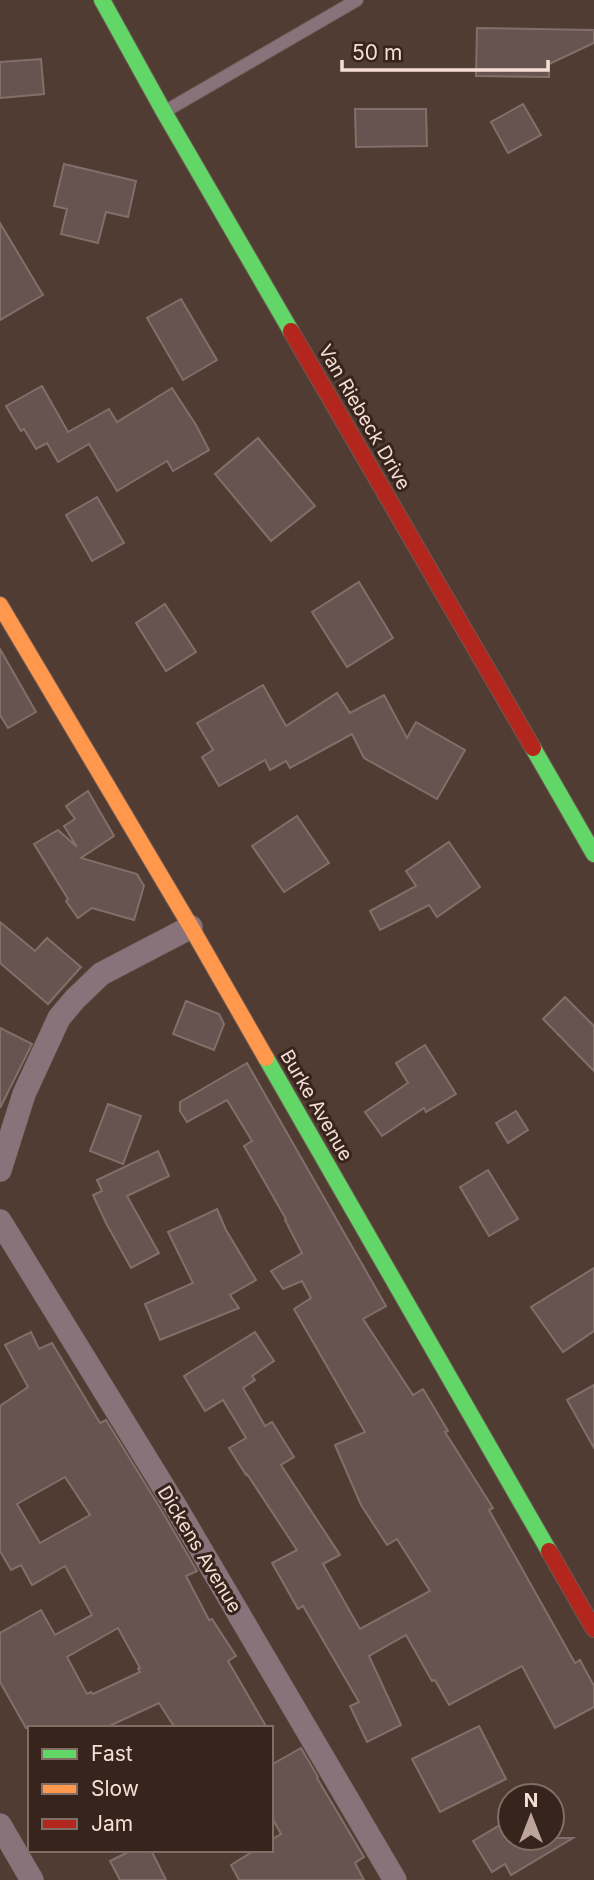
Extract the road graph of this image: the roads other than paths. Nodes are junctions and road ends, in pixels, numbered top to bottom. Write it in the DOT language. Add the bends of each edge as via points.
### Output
graph roads {
  1 [pos="102,0"];
  2 [pos="357,0"];
  3 [pos="164,112"];
  4 [pos="0,605"];
  5 [pos="594,854"];
  6 [pos="191,927"];
  7 [pos="0,1170"];
  8 [pos="0,1221"];
  9 [pos="594,1629"];
  10 [pos="0,1825"];
  11 [pos="32,1880"];
  12 [pos="395,1880"];
  1 -- 3 [label="street, Van Riebeck Drive"];
  2 -- 3 [label="lane"];
  3 -- 5 [label="street, Van Riebeck Drive"];
  4 -- 6 [label="street, Burke Avenue"];
  6 -- 7 [label="street" via="101,974 67,1008 24,1094"];
  6 -- 9 [label="street, Burke Avenue"];
  8 -- 12 [label="street, Dickens Avenue" via="174,1504"];
  10 -- 11 [label="street"];
}
